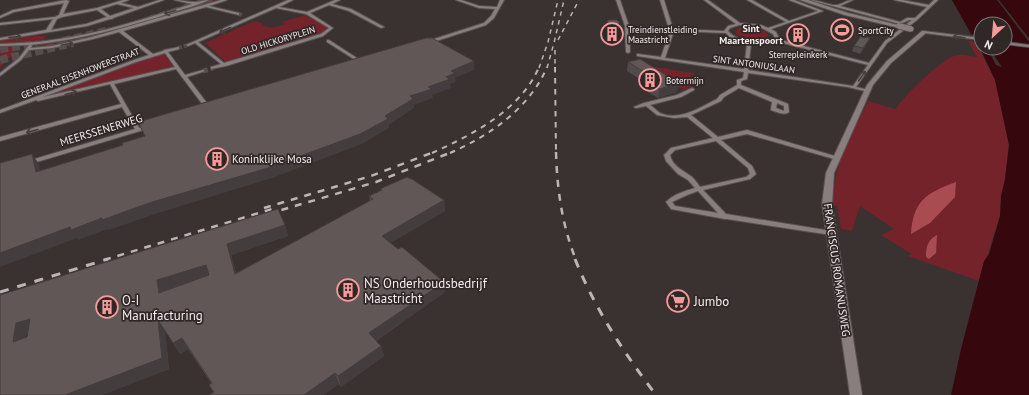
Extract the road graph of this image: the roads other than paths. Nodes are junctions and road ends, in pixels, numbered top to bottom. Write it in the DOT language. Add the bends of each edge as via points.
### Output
graph roads {
  1 [pos="127,0"];
  2 [pos="162,0"];
  3 [pos="176,0"];
  4 [pos="207,0"];
  5 [pos="225,0"];
  6 [pos="291,0"];
  7 [pos="338,0"];
  8 [pos="458,0"];
  9 [pos="502,0"];
  10 [pos="618,0"];
  11 [pos="662,0"];
  12 [pos="706,0"];
  13 [pos="749,0"];
  14 [pos="791,0"];
  15 [pos="803,0"];
  16 [pos="812,0"];
  17 [pos="851,0"];
  18 [pos="896,0"];
  19 [pos="936,0"];
  20 [pos="68,1"];
  21 [pos="117,3"];
  22 [pos="195,4"];
  23 [pos="328,4"];
  24 [pos="206,6"];
  25 [pos="837,6"];
  26 [pos="930,6"];
  27 [pos="276,7"];
  28 [pos="139,8"];
  29 [pos="497,8"];
  30 [pos="98,9"];
  31 [pos="80,12"];
  32 [pos="307,13"];
  33 [pos="238,14"];
  34 [pos="244,15"];
  35 [pos="62,16"];
  36 [pos="0,17"];
  37 [pos="253,17"];
  38 [pos="56,18"];
  39 [pos="111,18"];
  40 [pos="916,19"];
  41 [pos="788,22"];
  42 [pos="0,24"];
  43 [pos="739,24"];
  44 [pos="87,25"];
  45 [pos="900,25"];
  46 [pos="382,27"];
  47 [pos="639,29"];
  48 [pos="768,29"];
  49 [pos="672,30"];
  50 [pos="48,31"];
  51 [pos="121,31"];
  52 [pos="727,32"];
  53 [pos="924,32"];
  54 [pos="320,36"];
  55 [pos="0,39"];
  56 [pos="973,39"];
  57 [pos="776,40"];
  58 [pos="749,42"];
  59 [pos="196,43"];
  60 [pos="32,44"];
  61 [pos="423,44"];
  62 [pos="1013,44"];
  63 [pos="0,45"];
  64 [pos="188,45"];
  65 [pos="1029,46"];
  66 [pos="178,48"];
  67 [pos="28,49"];
  68 [pos="165,51"];
  69 [pos="628,52"];
  70 [pos="151,55"];
  71 [pos="638,55"];
  72 [pos="662,59"];
  73 [pos="355,64"];
  74 [pos="870,64"];
  75 [pos="224,65"];
  76 [pos="178,67"];
  77 [pos="213,68"];
  78 [pos="203,71"];
  79 [pos="745,71"];
  80 [pos="0,75"];
  81 [pos="185,76"];
  82 [pos="111,83"];
  83 [pos="739,86"];
  84 [pos="854,87"];
  85 [pos="692,89"];
  86 [pos="867,91"];
  87 [pos="32,100"];
  88 [pos="775,101"];
  89 [pos="646,104"];
  90 [pos="123,105"];
  91 [pos="216,106"];
  92 [pos="636,107"];
  93 [pos="208,108"];
  94 [pos="200,109"];
  95 [pos="0,112"];
  96 [pos="688,115"];
  97 [pos="151,124"];
  98 [pos="137,128"];
  99 [pos="0,139"];
  100 [pos="717,139"];
  101 [pos="836,158"];
  102 [pos="23,162"];
  103 [pos="700,189"];
  104 [pos="725,217"];
  105 [pos="831,233"];
  106 [pos="856,395"];
  1 -- 21 [label="street"];
  2 -- 28 [label="street"];
  3 -- 22 [label="street"];
  4 -- 22 [label="street"];
  5 -- 24 [label="street"];
  6 -- 27 [label="street"];
  7 -- 23 [label="street"];
  8 -- 29 [label="street" via="479,7"];
  9 -- 29 [label="street"];
  10 -- 69 [label="street" via="627,26"];
  11 -- 49 [label="street"];
  12 -- 43 [label="street"];
  13 -- 41 [label="street"];
  14 -- 41 [label="street" via="821,11"];
  15 -- 45 [label="street" via="847,14"];
  16 -- 25 [label="street"];
  17 -- 25 [label="street"];
  18 -- 26 [label="street"];
  19 -- 26 [label="street"];
  20 -- 35 [label="street"];
  20 -- 36 [label="street" via="13,11"];
  21 -- 28 [label="street"];
  21 -- 30 [label="street"];
  22 -- 24 [label="street"];
  22 -- 60 [label="street, one-way" via="90,34"];
  23 -- 32 [label="street"];
  23 -- 46 [label="street" via="350,10"];
  24 -- 33 [label="street"];
  24 -- 51 [label="street"];
  25 -- 45 [label="street"];
  26 -- 40 [label="street"];
  27 -- 32 [label="street, OLD HICKORYPLEIN"];
  27 -- 37 [label="street"];
  28 -- 39 [label="street"];
  29 -- 61 [label="street" via="491,19 481,26"];
  30 -- 31 [label="street"];
  30 -- 39 [label="street"];
  31 -- 35 [label="street"];
  31 -- 44 [label="street"];
  32 -- 54 [label="street, OLD HICKORYPLEIN" via="331,27"];
  34 -- 37 [label="street"];
  35 -- 38 [label="street"];
  37 -- 59 [label="street, one-way"];
  38 -- 42 [label="street"];
  38 -- 50 [label="street"];
  39 -- 44 [label="street"];
  40 -- 45 [label="street" via="908,19"];
  40 -- 74 [label="street" via="886,42"];
  41 -- 48 [label="street"];
  43 -- 48 [label="street"];
  43 -- 52 [label="street" via="729,27"];
  44 -- 50 [label="street"];
  45 -- 53 [label="street, bridge"];
  47 -- 49 [label="street"];
  48 -- 57 [label="street" via="776,35"];
  49 -- 52 [label="street"];
  49 -- 72 [label="street"];
  55 -- 50 [label="street, one-way"];
  67 -- 51 [label="street, one-way" via="58,46"];
  51 -- 70 [label="street"];
  52 -- 58 [label="street" via="736,39"];
  56 -- 53 [label="street, one-way"];
  53 -- 86 [label="street, FRANCISCUS ROMANUSWEG" via="884,68"];
  54 -- 73 [label="street" via="364,61"];
  54 -- 75 [label="street, OLD HICKORYPLEIN"];
  57 -- 58 [label="street" via="765,43"];
  57 -- 74 [label="street"];
  58 -- 79 [label="street"];
  59 -- 64 [label="street"];
  59 -- 75 [label="street"];
  60 -- 63 [label="street"];
  60 -- 67 [label="street"];
  62 -- 65 [label="street"];
  66 -- 68 [label="street"];
  67 -- 80 [label="street" via="15,64"];
  68 -- 70 [label="street, GENERAAL EISENHOWERSTRAAT"];
  68 -- 76 [label="street"];
  70 -- 87 [label="street, GENERAAL EISENHOWERSTRAAT"];
  71 -- 72 [label="street, SINT ANTONIUSLAAN"];
  72 -- 79 [label="street, SINT ANTONIUSLAAN"];
  84 -- 74 [label="street, one-way"];
  75 -- 77 [label="street, OLD HICKORYPLEIN"];
  76 -- 81 [label="street"];
  76 -- 82 [label="street"];
  78 -- 81 [label="street"];
  79 -- 83 [label="street" via="745,78 740,80"];
  79 -- 84 [label="street, SINT ANTONIUSLAAN"];
  81 -- 93 [label="street"];
  87 -- 82 [label="street, one-way"];
  82 -- 90 [label="street"];
  83 -- 88 [label="street"];
  83 -- 96 [label="street" via="714,103"];
  84 -- 86 [label="street, SINT ANTONIUSLAAN"];
  85 -- 89 [label="street" via="678,96"];
  86 -- 101 [label="street, FRANCISCUS ROMANUSWEG"];
  87 -- 95 [label="street, GENERAAL EISENHOWERSTRAAT"];
  89 -- 92 [label="street"];
  89 -- 96 [label="street" via="663,116"];
  90 -- 98 [label="street"];
  90 -- 99 [label="street, one-way"];
  91 -- 93 [label="street"];
  93 -- 94 [label="street"];
  96 -- 100 [label="street"];
  97 -- 98 [label="street, MEERSSENERWEG"];
  98 -- 102 [label="street, MEERSSENERWEG"];
  100 -- 101 [label="street" via="752,133"];
  100 -- 103 [label="street" via="673,149 667,155 680,174"];
  100 -- 103 [label="street" via="750,167 753,174 748,178"];
  101 -- 105 [label="street, FRANCISCUS ROMANUSWEG" via="828,179 827,191"];
  103 -- 104 [label="street"];
  103 -- 104 [label="street" via="673,198 669,203 673,208 680,210"];
  104 -- 105 [label="street"];
  105 -- 106 [label="street, FRANCISCUS ROMANUSWEG"];
}
